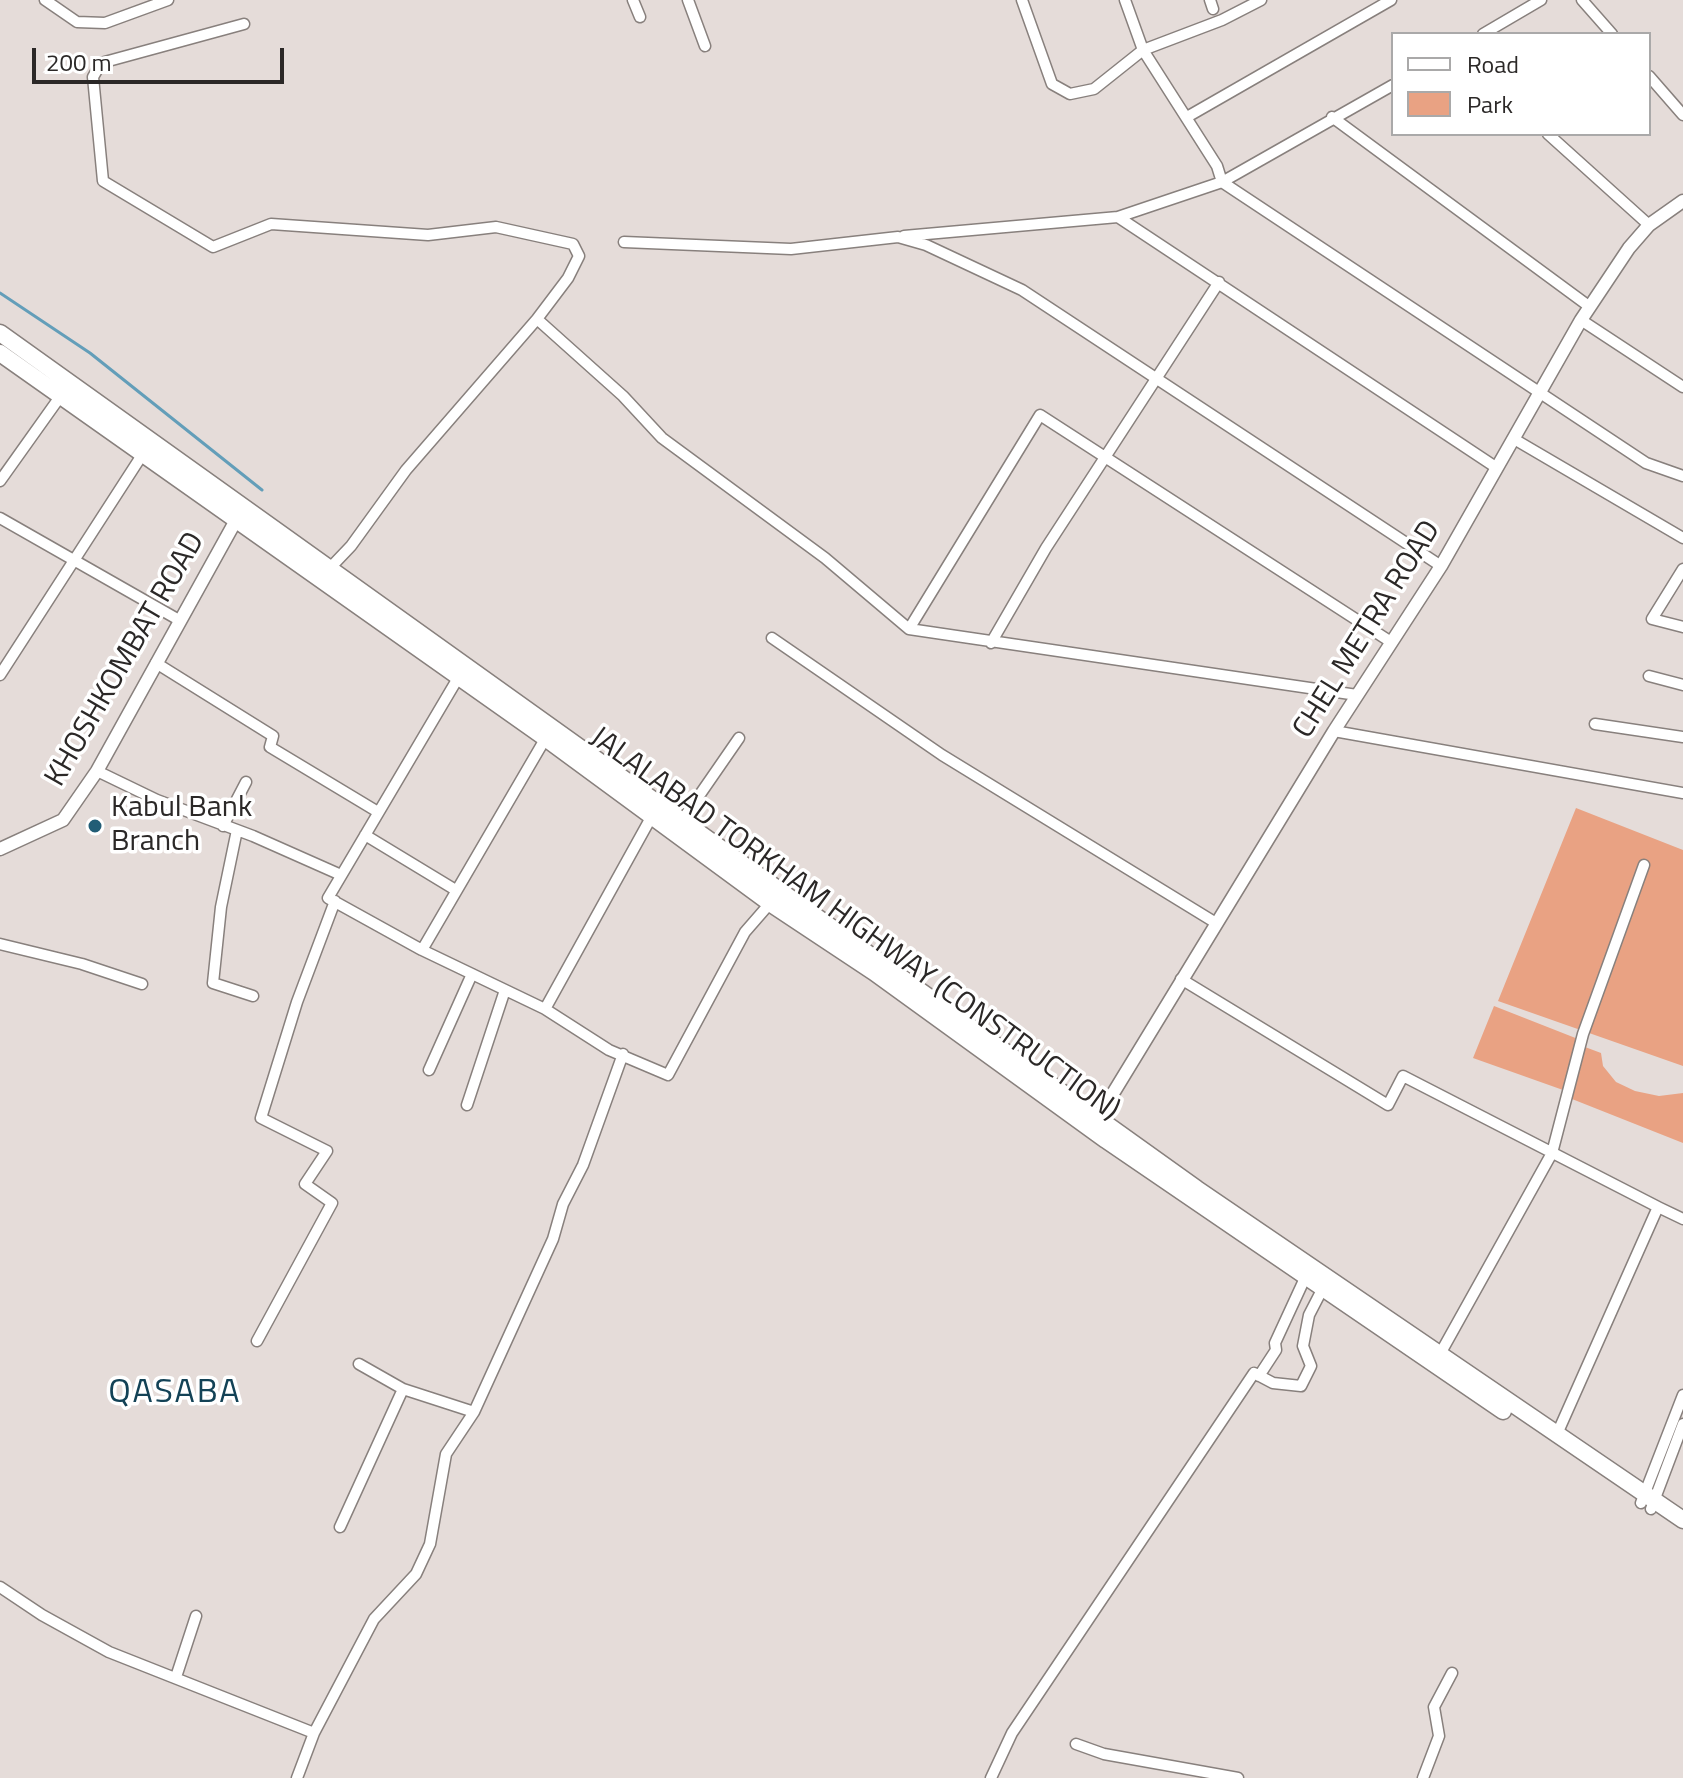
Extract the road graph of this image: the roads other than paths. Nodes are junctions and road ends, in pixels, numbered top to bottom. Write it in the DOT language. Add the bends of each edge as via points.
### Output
graph roads {
  1 [pos="45,0"];
  2 [pos="168,0"];
  3 [pos="633,0"];
  4 [pos="688,0"];
  5 [pos="1022,0"];
  6 [pos="1125,0"];
  7 [pos="1261,0"];
  8 [pos="1391,0"];
  9 [pos="1541,0"];
  10 [pos="1582,0"];
  11 [pos="640,17"];
  12 [pos="244,24"];
  13 [pos="1486,32"];
  14 [pos="1610,32"];
  15 [pos="705,46"];
  16 [pos="1143,50"];
  17 [pos="1651,78"];
  18 [pos="1391,86"];
  19 [pos="1683,115"];
  20 [pos="1187,117"];
  21 [pos="1332,117"];
  22 [pos="1550,136"];
  23 [pos="1222,182"];
  24 [pos="1683,201"];
  25 [pos="1118,217"];
  26 [pos="1649,225"];
  27 [pos="898,237"];
  28 [pos="624,242"];
  29 [pos="1219,282"];
  30 [pos="1590,307"];
  31 [pos="537,319"];
  32 [pos="1581,320"];
  33 [pos="0,333"];
  34 [pos="0,353"];
  35 [pos="1158,377"];
  36 [pos="1683,387"];
  37 [pos="66,390"];
  38 [pos="1539,392"];
  39 [pos="1514,439"];
  40 [pos="147,447"];
  41 [pos="1104,458"];
  42 [pos="1497,468"];
  43 [pos="1683,476"];
  44 [pos="0,481"];
  45 [pos="239,514"];
  46 [pos="0,518"];
  47 [pos="1683,538"];
  48 [pos="76,561"];
  49 [pos="1441,566"];
  50 [pos="330,568"];
  51 [pos="1683,569"];
  52 [pos="179,620"];
  53 [pos="1683,627"];
  54 [pos="909,629"];
  55 [pos="772,638"];
  56 [pos="1391,642"];
  57 [pos="991,643"];
  58 [pos="156,663"];
  59 [pos="462,671"];
  60 [pos="0,675"];
  61 [pos="1649,676"];
  62 [pos="1683,685"];
  63 [pos="1357,695"];
  64 [pos="496,702"];
  65 [pos="526,707"];
  66 [pos="1595,724"];
  67 [pos="1334,731"];
  68 [pos="550,733"];
  69 [pos="1683,737"];
  70 [pos="739,738"];
  71 [pos="97,771"];
  72 [pos="246,782"];
  73 [pos="1683,793"];
  74 [pos="658,811"];
  75 [pos="378,812"];
  76 [pos="683,819"];
  77 [pos="223,826"];
  78 [pos="237,830"];
  79 [pos="365,835"];
  80 [pos="0,849"];
  81 [pos="1644,865"];
  82 [pos="341,875"];
  83 [pos="454,889"];
  84 [pos="775,897"];
  85 [pos="335,901"];
  86 [pos="1216,923"];
  87 [pos="0,944"];
  88 [pos="422,950"];
  89 [pos="472,974"];
  90 [pos="1181,979"];
  91 [pos="142,984"];
  92 [pos="505,990"];
  93 [pos="253,996"];
  94 [pos="545,1009"];
  95 [pos="623,1054"];
  96 [pos="429,1070"];
  97 [pos="1109,1100"];
  98 [pos="467,1105"];
  99 [pos="1082,1105"];
  100 [pos="1114,1129"];
  101 [pos="1552,1153"];
  102 [pos="1658,1207"];
  103 [pos="1683,1219"];
  104 [pos="1305,1278"];
  105 [pos="1324,1284"];
  106 [pos="1381,1322"];
  107 [pos="257,1341"];
  108 [pos="1440,1354"];
  109 [pos="359,1364"];
  110 [pos="1259,1376"];
  111 [pos="403,1389"];
  112 [pos="1683,1395"];
  113 [pos="474,1412"];
  114 [pos="1683,1424"];
  115 [pos="1557,1434"];
  116 [pos="1660,1471"];
  117 [pos="1648,1502"];
  118 [pos="1683,1520"];
  119 [pos="340,1527"];
  120 [pos="1683,1531"];
  121 [pos="0,1587"];
  122 [pos="196,1616"];
  123 [pos="1452,1673"];
  124 [pos="176,1677"];
  125 [pos="314,1733"];
  126 [pos="1076,1744"];
  127 [pos="1223,1777"];
  128 [pos="297,1778"];
  129 [pos="991,1778"];
  130 [pos="1238,1778"];
  131 [pos="1423,1778"];
  1 -- 2 [label="street" via="77,22 105,23"];
  3 -- 11 [label="street"];
  4 -- 15 [label="street"];
  5 -- 16 [label="street" via="1052,84 1060,91 1094,89"];
  6 -- 16 [label="street"];
  7 -- 16 [label="street"];
  8 -- 20 [label="street"];
  9 -- 13 [label="street"];
  10 -- 14 [label="street"];
  12 -- 31 [label="street" via="101,63 93,77 103,181 213,247 271,224 428,235 496,227 573,244 579,256"];
  16 -- 20 [label="street"];
  17 -- 19 [label="street"];
  18 -- 21 [label="street"];
  20 -- 23 [label="street"];
  21 -- 23 [label="street"];
  21 -- 30 [label="street"];
  22 -- 26 [label="street"];
  23 -- 25 [label="street"];
  23 -- 38 [label="street"];
  24 -- 26 [label="street, CHEL METRA ROAD"];
  25 -- 27 [label="street"];
  25 -- 29 [label="street"];
  26 -- 30 [label="street, CHEL METRA ROAD"];
  27 -- 28 [label="street" via="791,249"];
  27 -- 35 [label="street" via="1022,290"];
  29 -- 35 [label="street"];
  29 -- 42 [label="street"];
  30 -- 32 [label="street, CHEL METRA ROAD"];
  31 -- 50 [label="street" via="406,470"];
  31 -- 54 [label="street" via="662,438 825,558"];
  32 -- 36 [label="street"];
  32 -- 38 [label="street, CHEL METRA ROAD"];
  33 -- 37 [label="highway"];
  34 -- 37 [label="highway"];
  35 -- 41 [label="street"];
  35 -- 49 [label="street"];
  37 -- 40 [label="highway"];
  37 -- 44 [label="street"];
  38 -- 39 [label="street, CHEL METRA ROAD"];
  38 -- 43 [label="street" via="1646,463"];
  39 -- 42 [label="street, CHEL METRA ROAD"];
  39 -- 47 [label="street"];
  40 -- 45 [label="highway"];
  40 -- 48 [label="street"];
  41 -- 54 [label="street" via="1040,415"];
  41 -- 56 [label="street"];
  41 -- 57 [label="street"];
  42 -- 49 [label="street, CHEL METRA ROAD"];
  45 -- 50 [label="highway"];
  45 -- 52 [label="street, KHOSHKOMBAT ROAD"];
  45 -- 59 [label="highway, JALALABAD TORKHAM HIGHWAY (CONSTRUCTION)"];
  46 -- 48 [label="street"];
  48 -- 52 [label="street"];
  48 -- 60 [label="street"];
  49 -- 56 [label="street, CHEL METRA ROAD"];
  50 -- 59 [label="highway"];
  51 -- 53 [label="street" via="1652,619"];
  52 -- 58 [label="street, KHOSHKOMBAT ROAD"];
  54 -- 57 [label="street"];
  55 -- 86 [label="street" via="942,755"];
  56 -- 63 [label="street, CHEL METRA ROAD"];
  57 -- 63 [label="street"];
  58 -- 71 [label="street, KHOSHKOMBAT ROAD"];
  58 -- 75 [label="street" via="273,736 270,747"];
  59 -- 64 [label="highway, JALALABAD TORKHAM HIGHWAY (CONSTRUCTION)"];
  59 -- 65 [label="highway"];
  59 -- 75 [label="street"];
  61 -- 62 [label="street"];
  63 -- 67 [label="street, CHEL METRA ROAD"];
  64 -- 65 [label="highway"];
  64 -- 68 [label="highway, JALALABAD TORKHAM HIGHWAY (CONSTRUCTION)"];
  65 -- 68 [label="highway"];
  66 -- 69 [label="street"];
  67 -- 73 [label="street"];
  67 -- 86 [label="street, CHEL METRA ROAD"];
  68 -- 74 [label="highway, JALALABAD TORKHAM HIGHWAY (CONSTRUCTION)"];
  68 -- 83 [label="street"];
  70 -- 76 [label="street"];
  71 -- 77 [label="street"];
  71 -- 80 [label="street, KHOSHKOMBAT ROAD" via="63,820"];
  72 -- 77 [label="street"];
  74 -- 76 [label="highway"];
  74 -- 84 [label="highway, JALALABAD TORKHAM HIGHWAY (CONSTRUCTION)"];
  74 -- 94 [label="street"];
  75 -- 79 [label="street"];
  76 -- 84 [label="highway"];
  77 -- 78 [label="street"];
  78 -- 82 [label="street"];
  78 -- 93 [label="street" via="213,983"];
  79 -- 82 [label="street"];
  79 -- 83 [label="street"];
  81 -- 101 [label="street" via="1583,1034"];
  82 -- 85 [label="street" via="328,898"];
  83 -- 88 [label="street"];
  84 -- 95 [label="street" via="745,932 668,1075"];
  84 -- 99 [label="highway" via="893,968"];
  84 -- 104 [label="highway, JALALABAD TORKHAM HIGHWAY (CONSTRUCTION)"];
  85 -- 88 [label="street"];
  85 -- 107 [label="street" via="261,1118 327,1151 305,1184 332,1203"];
  86 -- 90 [label="street, CHEL METRA ROAD"];
  87 -- 91 [label="street"];
  88 -- 89 [label="street"];
  89 -- 92 [label="street"];
  89 -- 96 [label="street"];
  90 -- 97 [label="street, CHEL METRA ROAD"];
  90 -- 101 [label="street" via="1388,1105 1403,1076"];
  92 -- 94 [label="street"];
  92 -- 98 [label="street"];
  94 -- 95 [label="street"];
  95 -- 113 [label="street" via="553,1239"];
  97 -- 99 [label="street"];
  97 -- 100 [label="street"];
  99 -- 100 [label="highway"];
  100 -- 105 [label="highway"];
  101 -- 102 [label="street"];
  101 -- 108 [label="street"];
  102 -- 103 [label="street"];
  102 -- 115 [label="street"];
  104 -- 105 [label="highway, JALALABAD TORKHAM HIGHWAY (CONSTRUCTION)"];
  104 -- 110 [label="street" via="1276,1350"];
  105 -- 106 [label="highway, JALALABAD TORKHAM HIGHWAY (CONSTRUCTION)"];
  105 -- 110 [label="street" via="1309,1315 1303,1346 1311,1366 1301,1386"];
  106 -- 108 [label="highway"];
  106 -- 117 [label="highway, JALALABAD TORKHAM HIGHWAY (CONSTRUCTION)"];
  108 -- 115 [label="highway"];
  109 -- 111 [label="street"];
  110 -- 129 [label="street" via="1254,1373 1029,1707"];
  111 -- 113 [label="street"];
  111 -- 119 [label="street"];
  112 -- 116 [label="street"];
  113 -- 125 [label="street" via="446,1454 430,1544 416,1574 374,1619"];
  114 -- 116 [label="street"];
  115 -- 117 [label="highway"];
  116 -- 117 [label="street"];
  117 -- 118 [label="highway"];
  117 -- 120 [label="highway, JALALABAD TORKHAM HIGHWAY (CONSTRUCTION)"];
  121 -- 124 [label="street" via="109,1652"];
  122 -- 124 [label="street"];
  123 -- 131 [label="street" via="1434,1707 1439,1736"];
  124 -- 125 [label="street"];
  125 -- 128 [label="street"];
  126 -- 127 [label="street"];
  127 -- 130 [label="street"];
}
